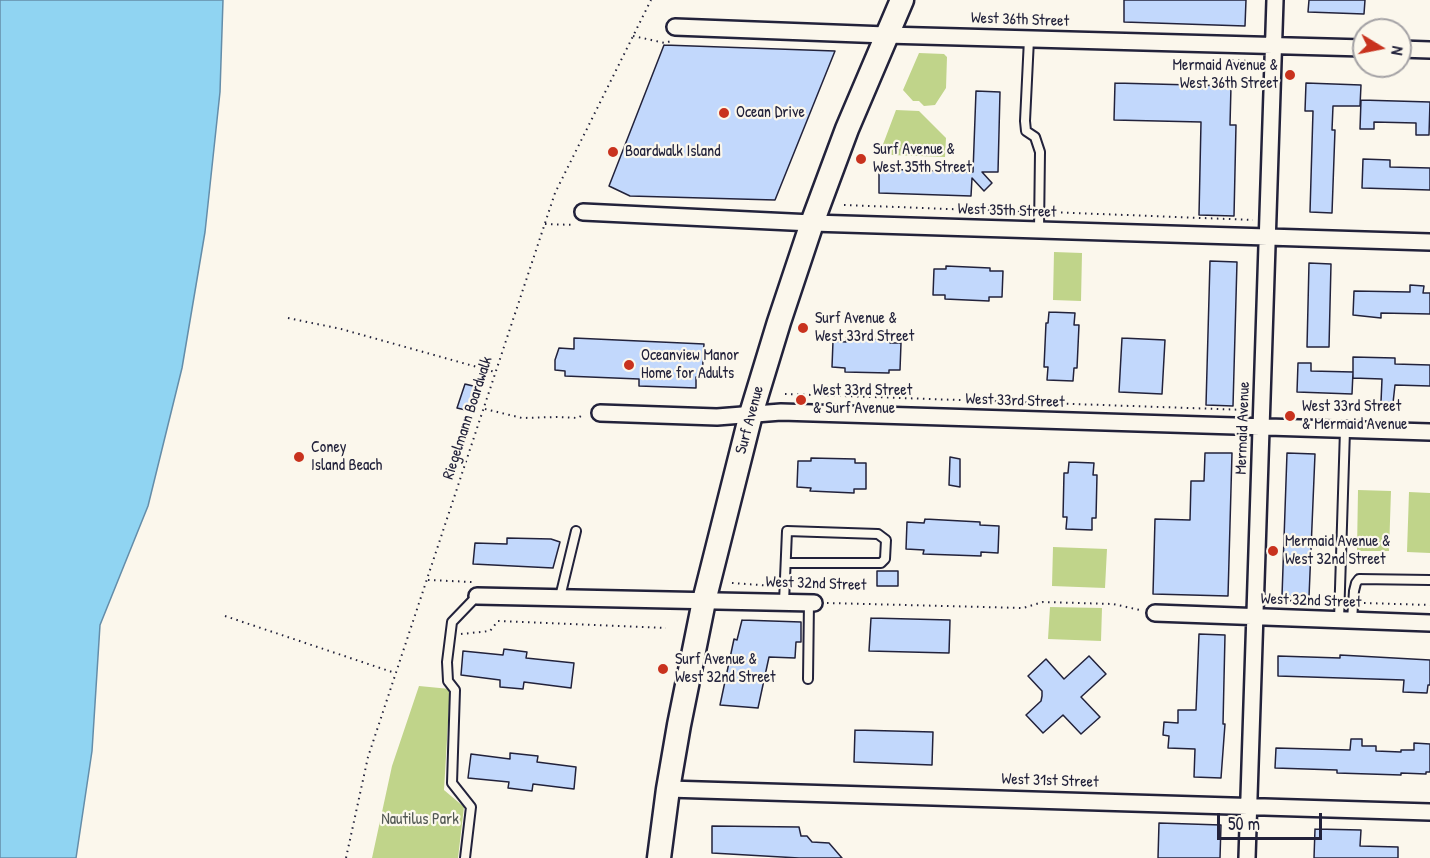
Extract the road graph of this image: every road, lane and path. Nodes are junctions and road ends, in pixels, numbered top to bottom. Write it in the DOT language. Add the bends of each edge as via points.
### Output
graph roads {
  1 [pos="651,0"];
  2 [pos="902,0"];
  3 [pos="1275,0"];
  4 [pos="675,27"];
  5 [pos="886,35"];
  6 [pos="633,36"];
  7 [pos="1029,39"];
  8 [pos="665,43"];
  9 [pos="1274,46"];
  10 [pos="1352,48"];
  11 [pos="1412,49"];
  12 [pos="1430,50"];
  13 [pos="583,212"];
  14 [pos="812,222"];
  15 [pos="545,224"];
  16 [pos="572,225"];
  17 [pos="1039,230"];
  18 [pos="1267,237"];
  19 [pos="1430,242"];
  20 [pos="288,318"];
  21 [pos="495,372"];
  22 [pos="785,394"];
  23 [pos="485,409"];
  24 [pos="1247,410"];
  25 [pos="600,413"];
  26 [pos="751,414"];
  27 [pos="581,416"];
  28 [pos="1261,427"];
  29 [pos="1345,430"];
  30 [pos="1430,432"];
  31 [pos="576,531"];
  32 [pos="786,563"];
  33 [pos="428,580"];
  34 [pos="1430,580"];
  35 [pos="453,581"];
  36 [pos="477,596"];
  37 [pos="560,597"];
  38 [pos="704,602"];
  39 [pos="784,602"];
  40 [pos="812,602"];
  41 [pos="1149,612"];
  42 [pos="225,616"];
  43 [pos="1255,617"];
  44 [pos="1346,620"];
  45 [pos="1430,623"];
  46 [pos="666,628"];
  47 [pos="459,634"];
  48 [pos="396,673"];
  49 [pos="808,679"];
  50 [pos="668,789"];
  51 [pos="1249,806"];
  52 [pos="1430,812"];
  53 [pos="346,858"];
  54 [pos="465,858"];
  55 [pos="659,858"];
  56 [pos="1247,858"];
  1 -- 6 [label="path, Riegelmann Boardwalk"];
  2 -- 5 [label="main road, Surf Avenue"];
  3 -- 9 [label="street, Mermaid Avenue"];
  4 -- 5 [label="street, West 36th Street"];
  5 -- 7 [label="street, West 36th Street"];
  5 -- 14 [label="main road, Surf Avenue"];
  6 -- 8 [label="path"];
  6 -- 15 [label="path, Riegelmann Boardwalk" via="555,193"];
  7 -- 9 [label="street, West 36th Street"];
  7 -- 17 [label="lane" via="1025,121 1026,131 1035,137 1040,152"];
  9 -- 10 [label="street, West 36th Street"];
  9 -- 18 [label="street, Mermaid Avenue"];
  11 -- 12 [label="street"];
  13 -- 14 [label="street, West 35th Street"];
  14 -- 17 [label="street, West 35th Street"];
  14 -- 26 [label="main road, Surf Avenue"];
  15 -- 16 [label="path"];
  15 -- 21 [label="path, Riegelmann Boardwalk"];
  17 -- 18 [label="street, West 35th Street"];
  18 -- 19 [label="street, West 35th Street"];
  18 -- 28 [label="street, Mermaid Avenue"];
  20 -- 21 [label="path"];
  21 -- 23 [label="path, Riegelmann Boardwalk"];
  22 -- 24 [label="path"];
  23 -- 27 [label="path" via="522,418"];
  23 -- 33 [label="path, Riegelmann Boardwalk"];
  25 -- 26 [label="street, West 33rd Street" via="717,417"];
  26 -- 28 [label="street, West 33rd Street"];
  26 -- 38 [label="main road, Surf Avenue"];
  28 -- 29 [label="street, West 33rd Street"];
  28 -- 43 [label="street, Mermaid Avenue"];
  29 -- 30 [label="street, West 33rd Street"];
  29 -- 44 [label="lane"];
  31 -- 37 [label="lane"];
  32 -- 32 [label="lane" via="787,531 878,534 886,540 885,559 881,563"];
  32 -- 39 [label="lane"];
  33 -- 35 [label="path"];
  33 -- 48 [label="path, Riegelmann Boardwalk"];
  34 -- 44 [label="lane" via="1359,579"];
  36 -- 37 [label="street, West 32nd Street"];
  36 -- 54 [label="lane" via="452,622 447,662 448,681 456,690 452,783 471,807"];
  37 -- 38 [label="street, West 32nd Street"];
  38 -- 39 [label="street, West 32nd Street"];
  38 -- 50 [label="main road, Surf Avenue"];
  39 -- 40 [label="street, West 32nd Street"];
  40 -- 41 [label="path, West 32nd Street" via="1023,608 1043,602 1113,604"];
  40 -- 49 [label="lane"];
  41 -- 43 [label="street, West 32nd Street"];
  42 -- 48 [label="path"];
  43 -- 44 [label="street, West 32nd Street"];
  43 -- 51 [label="street, Mermaid Avenue"];
  44 -- 45 [label="street, West 32nd Street"];
  46 -- 47 [label="path" via="498,621 489,630"];
  48 -- 53 [label="path, Riegelmann Boardwalk" via="368,757"];
  50 -- 51 [label="street, West 31st Street"];
  50 -- 55 [label="main road, Surf Avenue"];
  51 -- 52 [label="street, West 31st Street"];
  51 -- 56 [label="street, Mermaid Avenue"];
}
